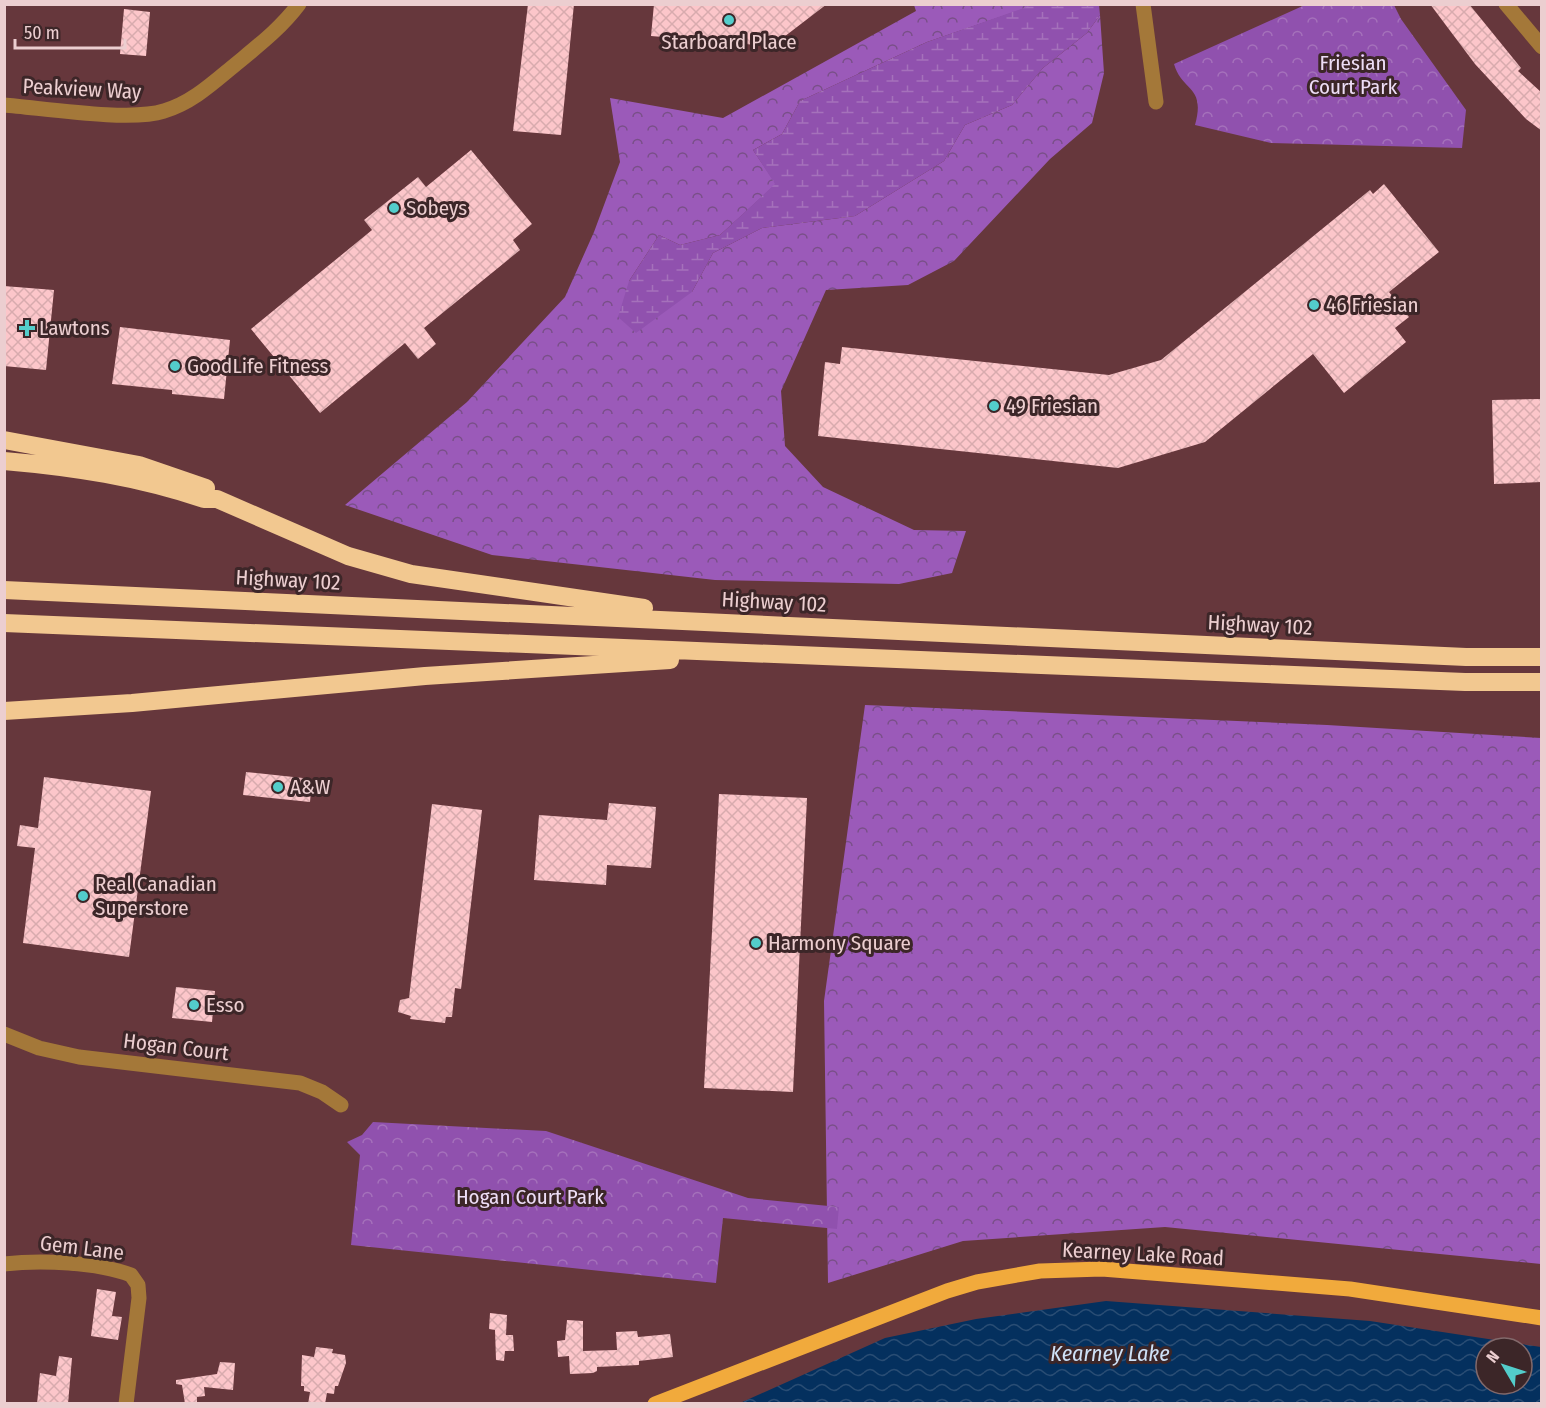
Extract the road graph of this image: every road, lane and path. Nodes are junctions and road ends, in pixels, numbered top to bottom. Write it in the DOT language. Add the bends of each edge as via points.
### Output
graph roads {
  1 [pos="299,4"];
  2 [pos="1143,4"];
  3 [pos="1506,4"];
  4 [pos="1542,47"];
  5 [pos="1156,102"];
  6 [pos="4,105"];
  7 [pos="4,440"];
  8 [pos="4,461"];
  9 [pos="217,500"];
  10 [pos="4,590"];
  11 [pos="4,623"];
  12 [pos="760,624"];
  13 [pos="758,654"];
  14 [pos="1542,657"];
  15 [pos="1542,682"];
  16 [pos="4,711"];
  17 [pos="4,1034"];
  18 [pos="341,1105"];
  19 [pos="4,1264"];
  20 [pos="1542,1318"];
  21 [pos="126,1404"];
  22 [pos="656,1404"];
  1 -- 6 [label="street, Peakview Way" via="270,36 227,71 190,100 163,112 138,115"];
  2 -- 5 [label="street"];
  3 -- 4 [label="street"];
  7 -- 9 [label="highway" via="139,465 211,490"];
  8 -- 9 [label="highway" via="130,477"];
  9 -- 12 [label="highway" via="348,556 411,574"];
  10 -- 12 [label="highway, Highway 102"];
  11 -- 13 [label="highway"];
  12 -- 14 [label="highway, Highway 102" via="1466,657"];
  13 -- 15 [label="highway"];
  13 -- 16 [label="highway" via="425,676 132,704"];
  17 -- 18 [label="street, Hogan Court" via="80,1058 300,1083"];
  19 -- 21 [label="street, Gem Lane" via="103,1268 131,1275 138,1285 139,1298"];
  20 -- 22 [label="main road, Kearney Lake Road" via="1350,1289 1102,1269 1040,1271 947,1291"];
}
